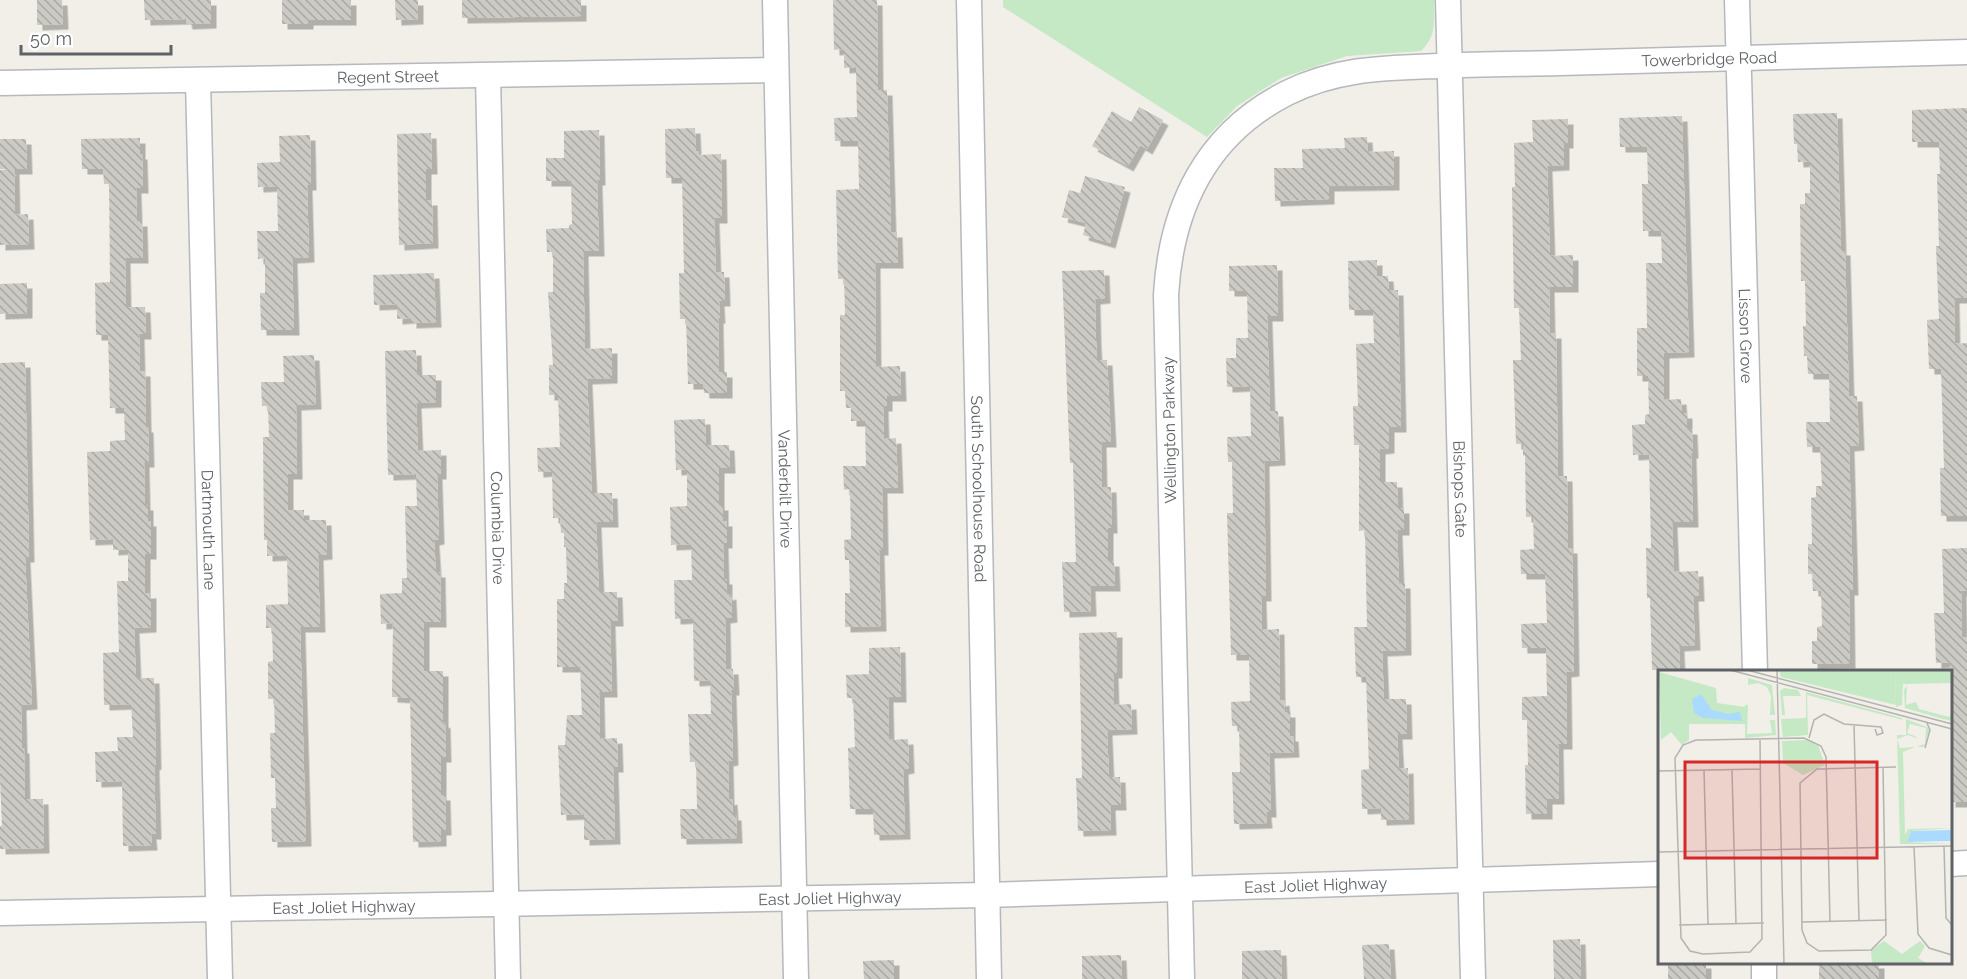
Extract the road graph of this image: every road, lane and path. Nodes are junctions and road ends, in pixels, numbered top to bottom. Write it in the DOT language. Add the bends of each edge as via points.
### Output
graph roads {
  1 [pos="775,0"];
  2 [pos="969,0"];
  3 [pos="1448,0"];
  4 [pos="1737,0"];
  5 [pos="1967,52"];
  6 [pos="1738,58"];
  7 [pos="1450,66"];
  8 [pos="776,70"];
  9 [pos="488,76"];
  10 [pos="198,80"];
  11 [pos="0,83"];
  12 [pos="1755,670"];
  13 [pos="1967,863"];
  14 [pos="1952,864"];
  15 [pos="1658,874"];
  16 [pos="1471,880"];
  17 [pos="1180,889"];
  18 [pos="987,895"];
  19 [pos="795,899"];
  20 [pos="507,903"];
  21 [pos="218,910"];
  22 [pos="0,914"];
  23 [pos="220,979"];
  24 [pos="508,979"];
  25 [pos="796,979"];
  26 [pos="989,979"];
  27 [pos="1182,979"];
  28 [pos="1473,979"];
  1 -- 8 [label="street, Vanderbilt Drive"];
  2 -- 18 [label="street, South Schoolhouse Road"];
  3 -- 7 [label="street, Bishops Gate"];
  4 -- 6 [label="street, Lisson Grove"];
  5 -- 6 [label="street, Towerbridge Road"];
  6 -- 7 [label="street, Towerbridge Road"];
  6 -- 12 [label="street, Lisson Grove"];
  7 -- 16 [label="street, Bishops Gate"];
  7 -- 17 [label="street, Wellington Parkway" via="1353,70 1288,93 1236,128 1194,182 1181,210 1172,239 1166,295"];
  8 -- 9 [label="street, Regent Street"];
  8 -- 19 [label="street, Vanderbilt Drive"];
  9 -- 10 [label="street, Regent Street"];
  9 -- 20 [label="street, Columbia Drive"];
  10 -- 11 [label="street, Regent Street"];
  10 -- 21 [label="street, Dartmouth Lane"];
  13 -- 14 [label="street"];
  15 -- 16 [label="street, East Joliet Highway"];
  16 -- 17 [label="street, East Joliet Highway"];
  16 -- 28 [label="street, Bishops Gate"];
  17 -- 18 [label="street, East Joliet Highway"];
  17 -- 27 [label="street, Wellington Parkway"];
  18 -- 19 [label="street, East Joliet Highway"];
  18 -- 26 [label="street, South Schoolhouse Road"];
  19 -- 20 [label="street, East Joliet Highway"];
  19 -- 25 [label="street, Vanderbilt Drive"];
  20 -- 21 [label="street, East Joliet Highway"];
  20 -- 24 [label="street, Columbia Drive"];
  21 -- 22 [label="street, East Joliet Highway"];
  21 -- 23 [label="street, Dartmouth Lane"];
}
